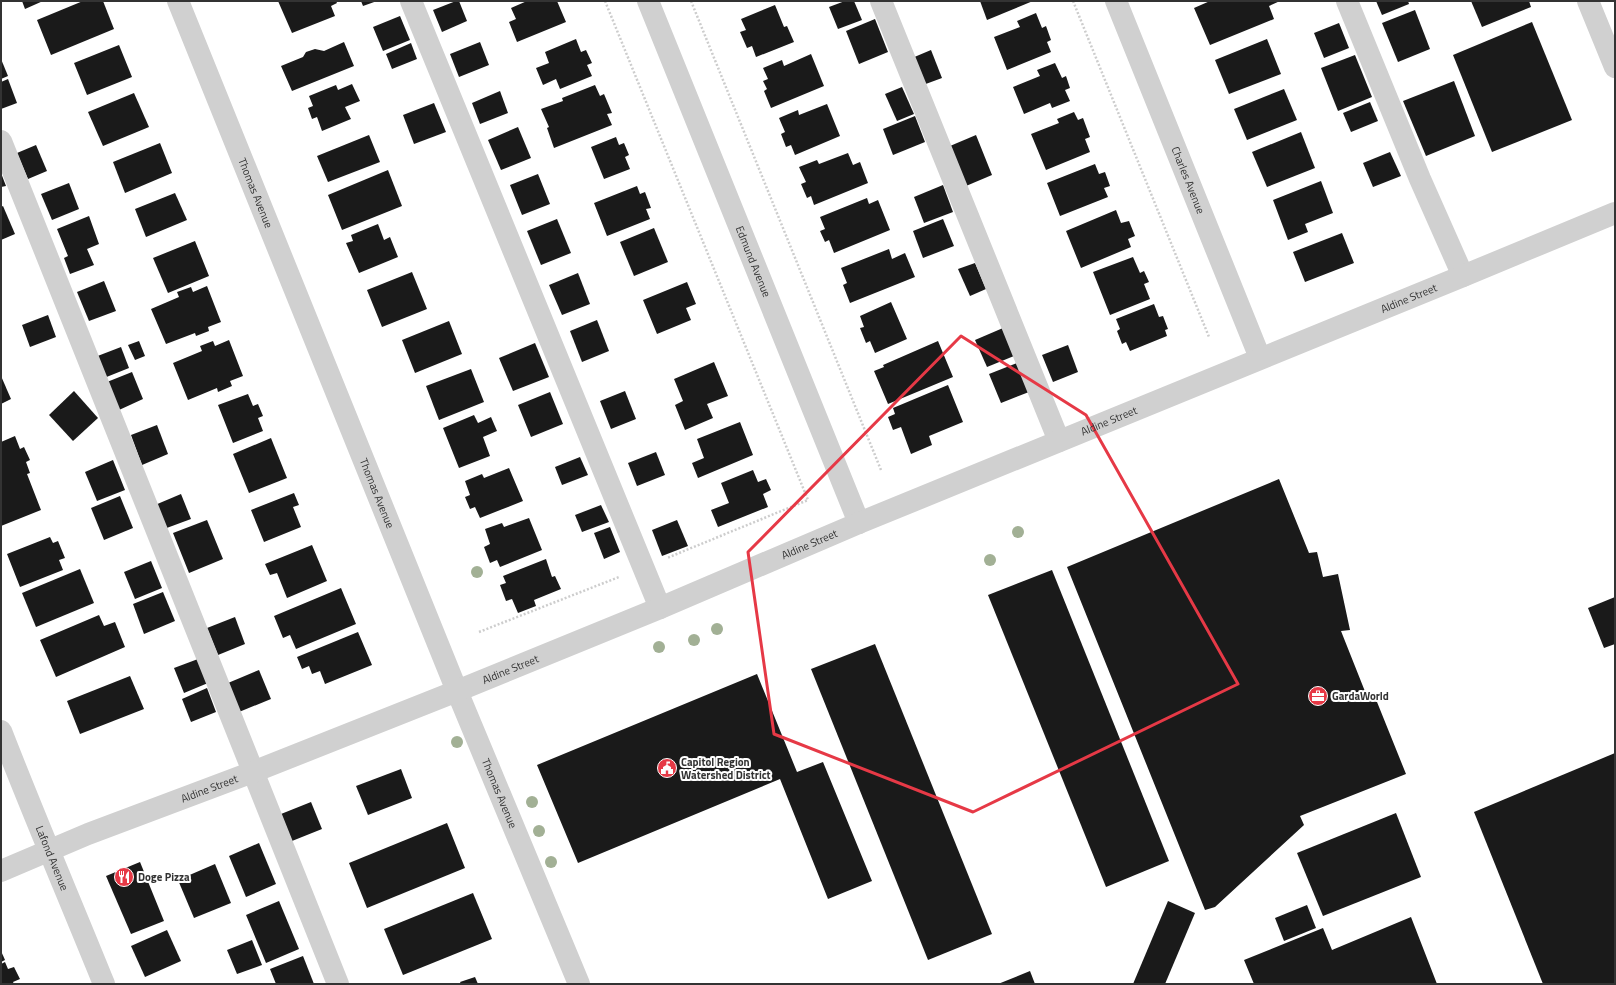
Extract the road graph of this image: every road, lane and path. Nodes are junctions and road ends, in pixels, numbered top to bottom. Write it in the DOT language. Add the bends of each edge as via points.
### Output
graph roads {
  1 [pos="178,1"];
  2 [pos="411,1"];
  3 [pos="605,1"];
  4 [pos="648,1"];
  5 [pos="691,1"];
  6 [pos="881,1"];
  7 [pos="1073,1"];
  8 [pos="1116,1"];
  9 [pos="1347,1"];
  10 [pos="1588,1"];
  11 [pos="1615,67"];
  12 [pos="1,141"];
  13 [pos="1615,213"];
  14 [pos="1463,276"];
  15 [pos="1209,337"];
  16 [pos="1260,358"];
  17 [pos="1059,441"];
  18 [pos="881,470"];
  19 [pos="859,522"];
  20 [pos="644,567"];
  21 [pos="660,608"];
  22 [pos="479,632"];
  23 [pos="457,691"];
  24 [pos="1,732"];
  25 [pos="253,772"];
  26 [pos="50,850"];
  27 [pos="1,871"];
  28 [pos="104,984"];
  29 [pos="338,984"];
  30 [pos="579,984"];
  1 -- 23 [label="street, Thomas Avenue"];
  2 -- 20 [label="street"];
  3 -- 20 [label="path" via="808,500"];
  4 -- 19 [label="street, Edmund Avenue"];
  5 -- 18 [label="path"];
  6 -- 17 [label="street"];
  7 -- 15 [label="path"];
  8 -- 16 [label="street, Charles Avenue"];
  9 -- 14 [label="street"];
  10 -- 11 [label="street"];
  12 -- 25 [label="street"];
  13 -- 14 [label="street, Aldine Street"];
  14 -- 16 [label="street, Aldine Street"];
  16 -- 17 [label="street, Aldine Street"];
  17 -- 19 [label="street, Aldine Street"];
  19 -- 21 [label="street, Aldine Street"];
  20 -- 21 [label="street"];
  20 -- 22 [label="path"];
  21 -- 23 [label="street, Aldine Street"];
  23 -- 25 [label="street, Aldine Street"];
  23 -- 30 [label="street, Thomas Avenue"];
  24 -- 26 [label="street, Lafond Avenue"];
  25 -- 26 [label="street, Aldine Street"];
  25 -- 29 [label="street"];
  26 -- 27 [label="street, Aldine Street"];
  26 -- 28 [label="street, Lafond Avenue"];
}
